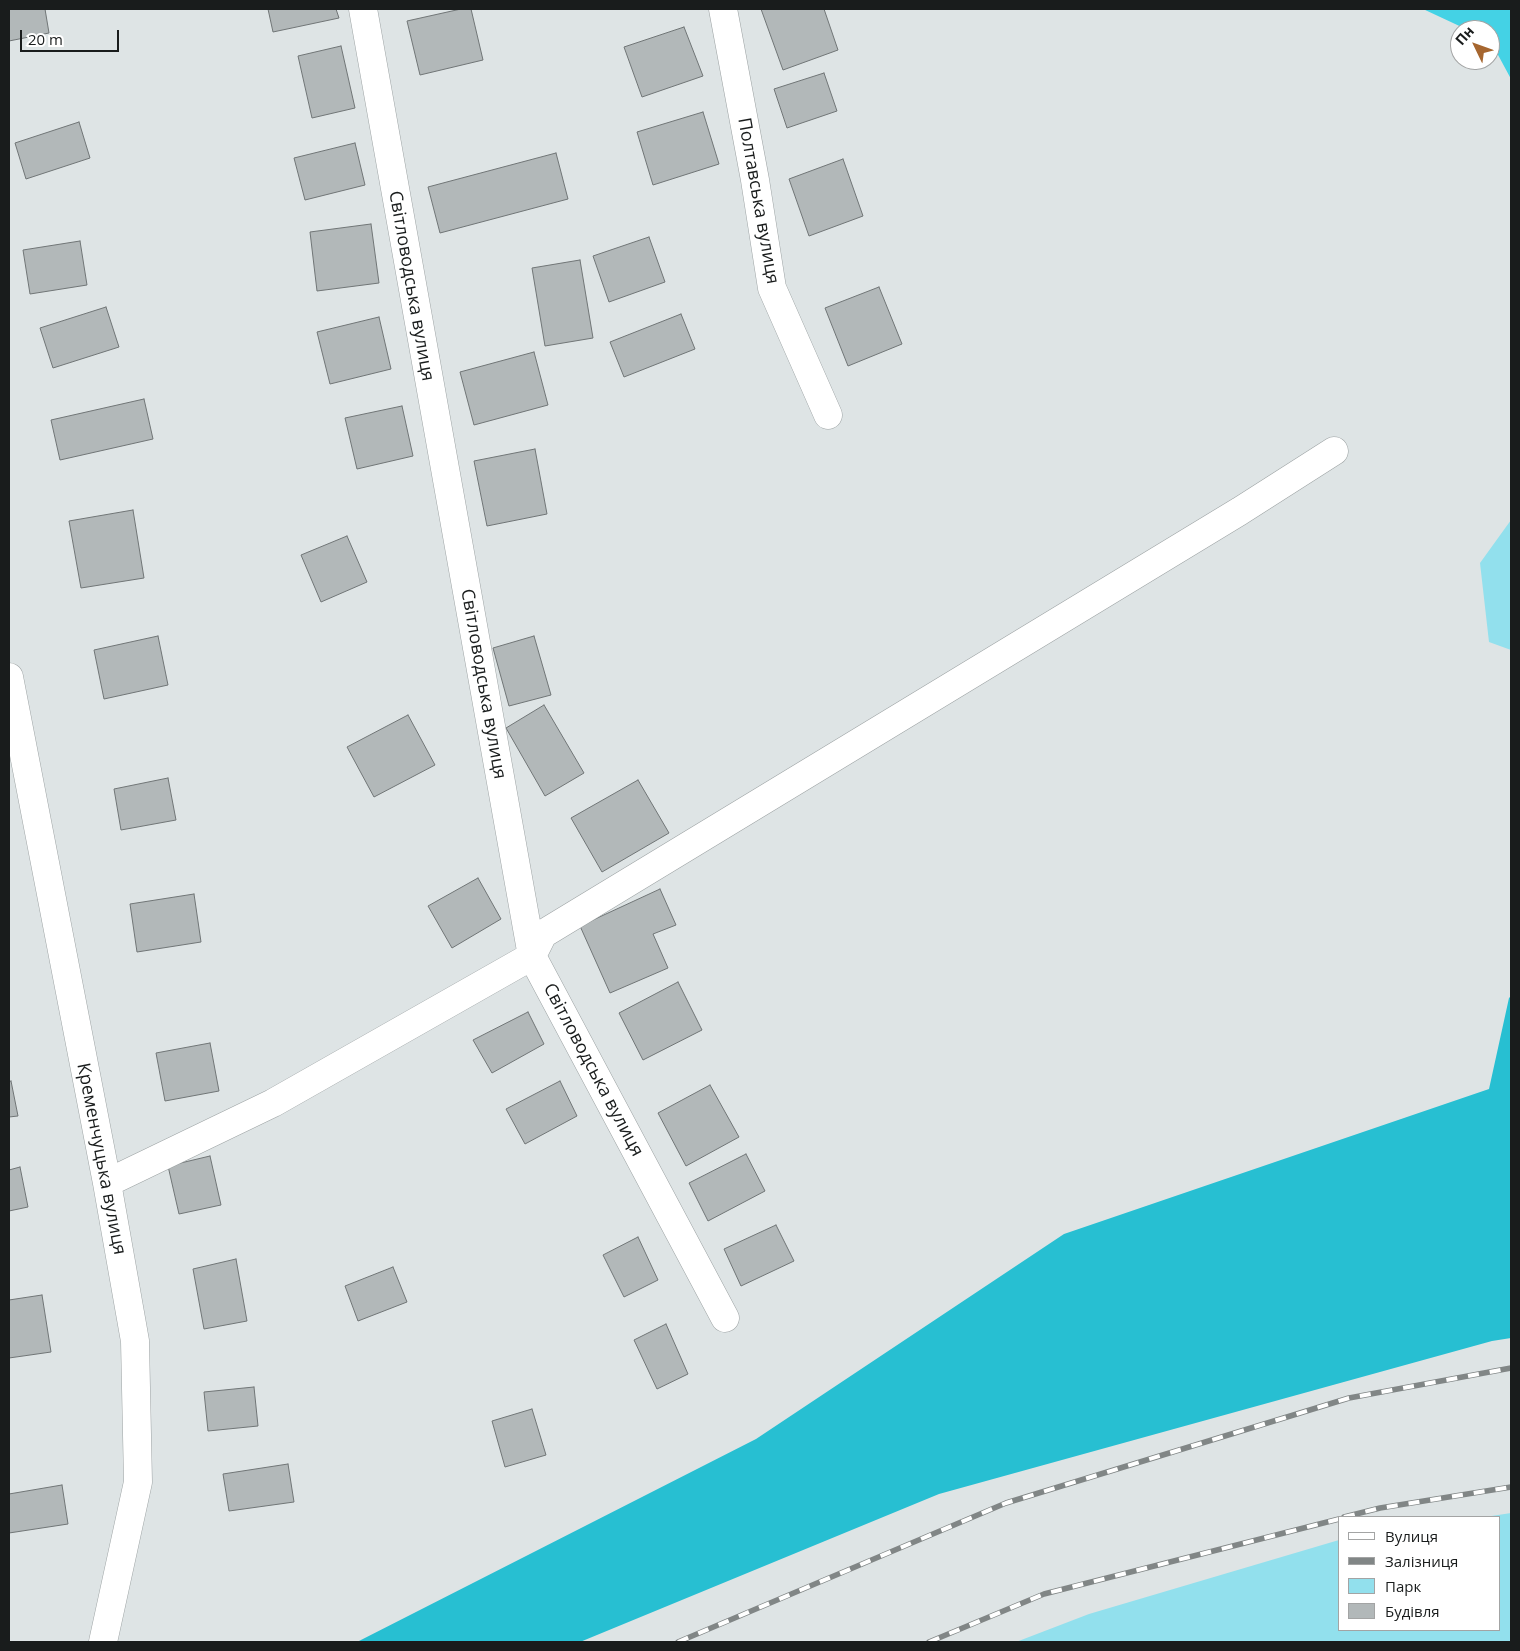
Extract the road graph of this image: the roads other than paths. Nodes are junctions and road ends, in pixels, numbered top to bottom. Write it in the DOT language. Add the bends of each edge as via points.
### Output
graph roads {
  1 [pos="363,9"];
  2 [pos="723,9"];
  3 [pos="828,414"];
  4 [pos="1334,451"];
  5 [pos="9,677"];
  6 [pos="532,956"];
  7 [pos="107,1183"];
  8 [pos="725,1318"];
  9 [pos="103,1642"];
  1 -- 6 [label="street, Світловодська вулиця"];
  2 -- 3 [label="street, Полтавська вулиця" via="772,288"];
  4 -- 6 [label="street" via="543,934"];
  5 -- 7 [label="street, Кременчуцька вулиця"];
  6 -- 7 [label="street" via="274,1103"];
  6 -- 8 [label="street, Світловодська вулиця"];
  7 -- 9 [label="street, Кременчуцька вулиця" via="135,1341 138,1482"];
}
